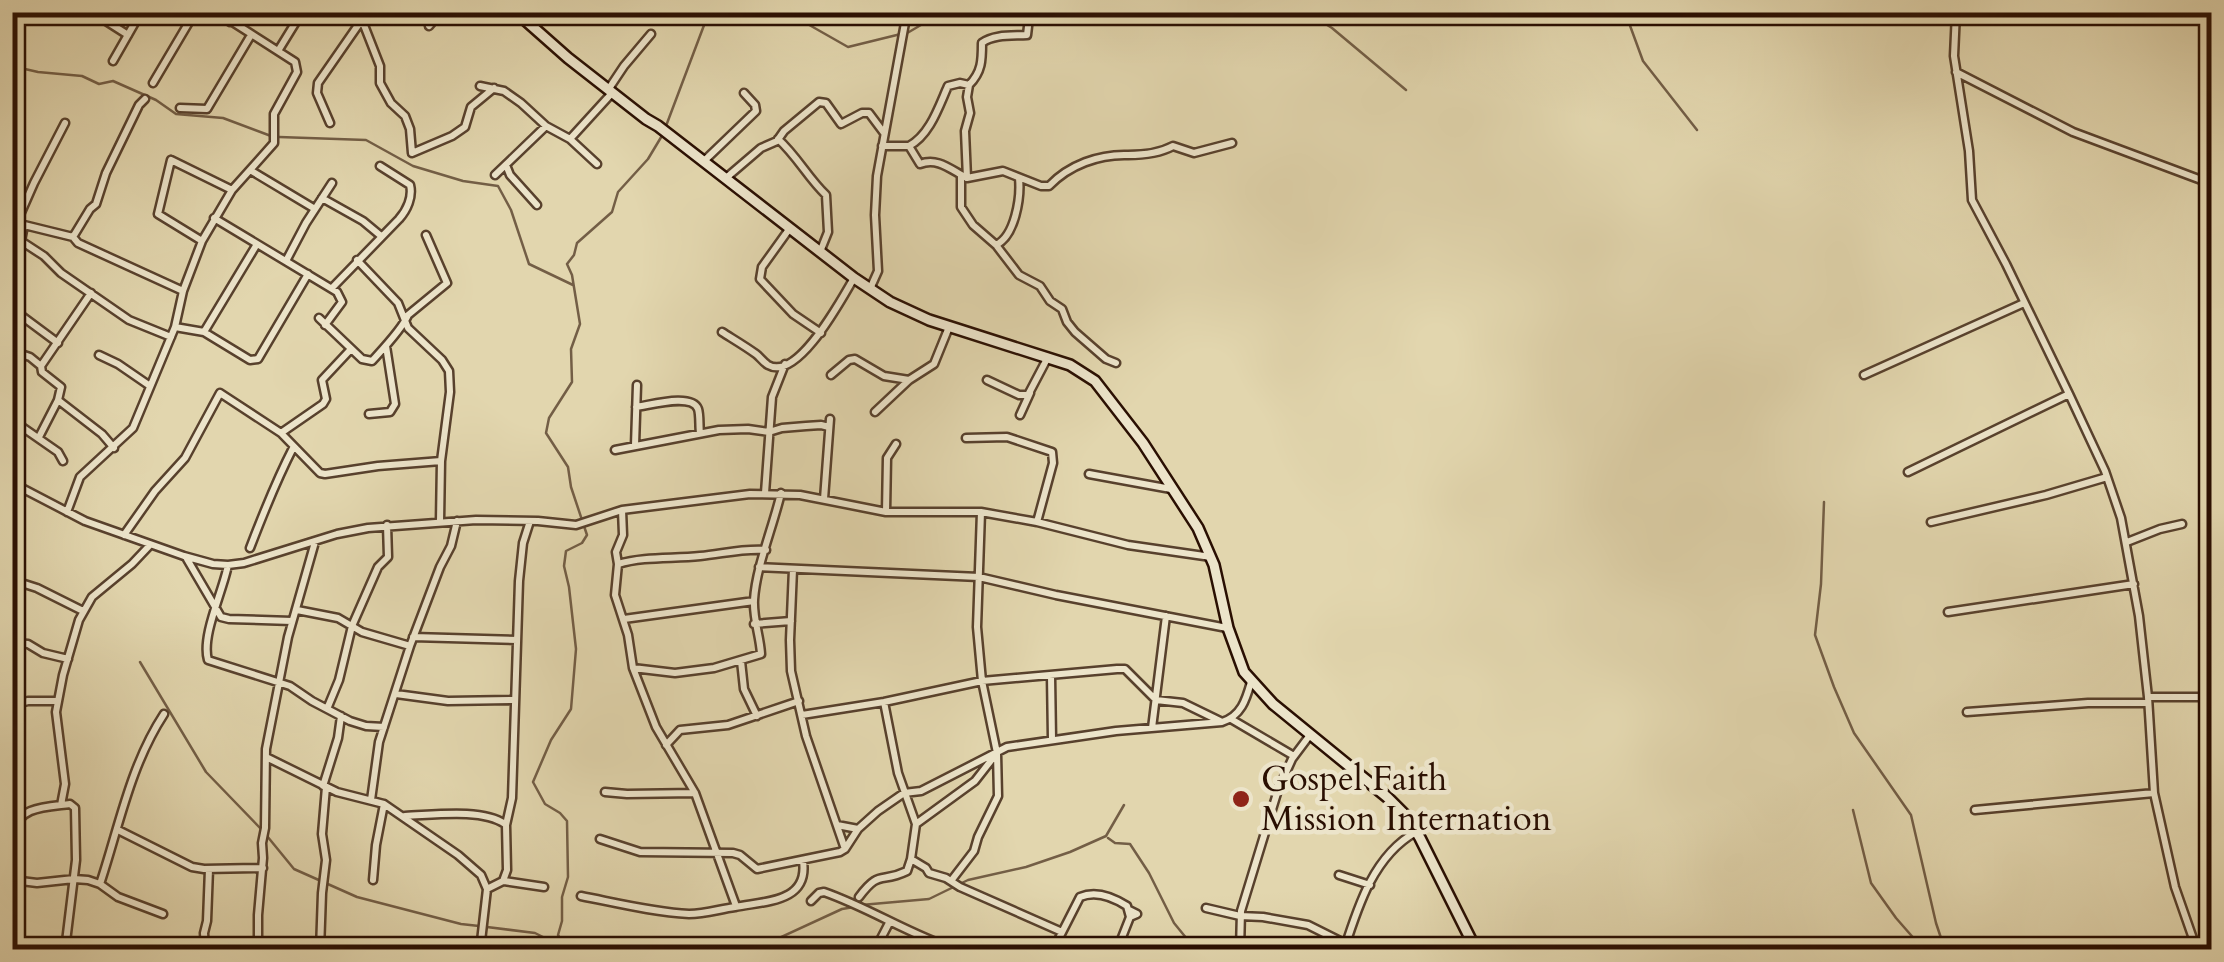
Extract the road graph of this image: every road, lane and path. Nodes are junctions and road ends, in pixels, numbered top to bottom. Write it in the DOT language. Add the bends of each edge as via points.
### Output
graph roads {
  1 [pos="92,12"];
  2 [pos="141,12"];
  3 [pos="195,12"];
  4 [pos="217,12"];
  5 [pos="238,12"];
  6 [pos="302,12"];
  7 [pos="442,12"];
  8 [pos="532,12"];
  9 [pos="907,12"];
  10 [pos="1027,12"];
  11 [pos="1956,12"];
  12 [pos="362,16"];
  13 [pos="520,17"];
  14 [pos="230,22"];
  15 [pos="429,26"];
  16 [pos="651,34"];
  17 [pos="128,35"];
  18 [pos="252,35"];
  19 [pos="278,51"];
  20 [pos="113,61"];
  21 [pos="1956,72"];
  22 [pos="154,83"];
  23 [pos="969,85"];
  24 [pos="480,86"];
  25 [pos="494,88"];
  26 [pos="610,91"];
  27 [pos="744,93"];
  28 [pos="146,100"];
  29 [pos="180,108"];
  30 [pos="65,122"];
  31 [pos="330,123"];
  32 [pos="546,126"];
  33 [pos="884,134"];
  34 [pos="570,139"];
  35 [pos="778,139"];
  36 [pos="1232,143"];
  37 [pos="882,146"];
  38 [pos="909,146"];
  39 [pos="704,161"];
  40 [pos="597,164"];
  41 [pos="506,165"];
  42 [pos="380,166"];
  43 [pos="250,170"];
  44 [pos="495,175"];
  45 [pos="964,177"];
  46 [pos="726,178"];
  47 [pos="1020,178"];
  48 [pos="332,183"];
  49 [pos="2212,184"];
  50 [pos="232,190"];
  51 [pos="322,198"];
  52 [pos="537,204"];
  53 [pos="315,209"];
  54 [pos="214,218"];
  55 [pos="18,223"];
  56 [pos="790,228"];
  57 [pos="426,235"];
  58 [pos="382,236"];
  59 [pos="73,237"];
  60 [pos="21,241"];
  61 [pos="202,241"];
  62 [pos="257,244"];
  63 [pos="996,245"];
  64 [pos="820,252"];
  65 [pos="286,260"];
  66 [pos="357,260"];
  67 [pos="308,274"];
  68 [pos="854,278"];
  69 [pos="332,288"];
  70 [pos="870,290"];
  71 [pos="91,292"];
  72 [pos="183,292"];
  73 [pos="2024,303"];
  74 [pos="405,323"];
  75 [pos="950,326"];
  76 [pos="175,327"];
  77 [pos="204,332"];
  78 [pos="722,332"];
  79 [pos="822,332"];
  80 [pos="171,336"];
  81 [pos="58,343"];
  82 [pos="386,346"];
  83 [pos="351,349"];
  84 [pos="12,351"];
  85 [pos="99,355"];
  86 [pos="1048,357"];
  87 [pos="1116,363"];
  88 [pos="785,364"];
  89 [pos="41,366"];
  90 [pos="1864,375"];
  91 [pos="832,376"];
  92 [pos="909,380"];
  93 [pos="987,380"];
  94 [pos="637,384"];
  95 [pos="150,386"];
  96 [pos="1030,392"];
  97 [pos="2069,394"];
  98 [pos="58,400"];
  99 [pos="636,407"];
  100 [pos="875,412"];
  101 [pos="369,414"];
  102 [pos="1020,416"];
  103 [pos="12,420"];
  104 [pos="770,432"];
  105 [pos="280,433"];
  106 [pos="700,434"];
  107 [pos="39,437"];
  108 [pos="966,438"];
  109 [pos="896,444"];
  110 [pos="635,445"];
  111 [pos="114,448"];
  112 [pos="292,448"];
  113 [pos="615,450"];
  114 [pos="441,461"];
  115 [pos="63,462"];
  116 [pos="1908,472"];
  117 [pos="1089,474"];
  118 [pos="2107,477"];
  119 [pos="12,483"];
  120 [pos="1175,490"];
  121 [pos="765,493"];
  122 [pos="781,494"];
  123 [pos="824,498"];
  124 [pos="622,510"];
  125 [pos="68,512"];
  126 [pos="886,512"];
  127 [pos="982,512"];
  128 [pos="457,521"];
  129 [pos="530,521"];
  130 [pos="440,522"];
  131 [pos="1037,522"];
  132 [pos="1931,522"];
  133 [pos="2182,524"];
  134 [pos="388,525"];
  135 [pos="124,535"];
  136 [pos="315,542"];
  137 [pos="2127,542"];
  138 [pos="150,544"];
  139 [pos="250,548"];
  140 [pos="766,550"];
  141 [pos="184,556"];
  142 [pos="1211,556"];
  143 [pos="268,557"];
  144 [pos="244,563"];
  145 [pos="618,564"];
  146 [pos="228,566"];
  147 [pos="759,567"];
  148 [pos="793,570"];
  149 [pos="979,577"];
  150 [pos="12,580"];
  151 [pos="2134,584"];
  152 [pos="754,601"];
  153 [pos="216,609"];
  154 [pos="296,610"];
  155 [pos="83,611"];
  156 [pos="1948,612"];
  157 [pos="1166,615"];
  158 [pos="624,619"];
  159 [pos="292,620"];
  160 [pos="791,620"];
  161 [pos="754,624"];
  162 [pos="352,626"];
  163 [pos="1228,628"];
  164 [pos="413,636"];
  165 [pos="517,640"];
  166 [pos="16,643"];
  167 [pos="410,646"];
  168 [pos="68,659"];
  169 [pos="741,661"];
  170 [pos="633,668"];
  171 [pos="1051,676"];
  172 [pos="982,681"];
  173 [pos="280,682"];
  174 [pos="1251,682"];
  175 [pos="396,694"];
  176 [pos="2212,696"];
  177 [pos="514,700"];
  178 [pos="1156,700"];
  179 [pos="2148,700"];
  180 [pos="57,701"];
  181 [pos="799,701"];
  182 [pos="884,702"];
  183 [pos="12,706"];
  184 [pos="327,709"];
  185 [pos="1967,712"];
  186 [pos="164,714"];
  187 [pos="802,715"];
  188 [pos="341,716"];
  189 [pos="758,716"];
  190 [pos="1231,720"];
  191 [pos="1222,722"];
  192 [pos="384,727"];
  193 [pos="1152,728"];
  194 [pos="1310,736"];
  195 [pos="1052,738"];
  196 [pos="666,745"];
  197 [pos="997,753"];
  198 [pos="1294,756"];
  199 [pos="266,757"];
  200 [pos="324,786"];
  201 [pos="605,792"];
  202 [pos="695,793"];
  203 [pos="904,793"];
  204 [pos="2154,793"];
  205 [pos="371,800"];
  206 [pos="384,804"];
  207 [pos="61,805"];
  208 [pos="1975,810"];
  209 [pos="404,816"];
  210 [pos="15,818"];
  211 [pos="916,824"];
  212 [pos="506,825"];
  213 [pos="838,826"];
  214 [pos="858,829"];
  215 [pos="118,830"];
  216 [pos="1416,832"];
  217 [pos="12,834"];
  218 [pos="600,839"];
  219 [pos="12,842"];
  220 [pos="845,849"];
  221 [pos="718,852"];
  222 [pos="911,858"];
  223 [pos="802,861"];
  224 [pos="263,868"];
  225 [pos="209,869"];
  226 [pos="1340,875"];
  227 [pos="13,879"];
  228 [pos="74,879"];
  229 [pos="374,880"];
  230 [pos="503,881"];
  231 [pos="950,881"];
  232 [pos="100,884"];
  233 [pos="1370,884"];
  234 [pos="544,887"];
  235 [pos="487,888"];
  236 [pos="581,896"];
  237 [pos="859,897"];
  238 [pos="811,902"];
  239 [pos="736,906"];
  240 [pos="1206,908"];
  241 [pos="163,914"];
  242 [pos="1240,916"];
  243 [pos="889,923"];
  244 [pos="1062,932"];
  245 [pos="320,945"];
  246 [pos="1345,947"];
  247 [pos="65,950"];
  248 [pos="206,950"];
  249 [pos="258,950"];
  250 [pos="349,950"];
  251 [pos="480,950"];
  252 [pos="875,950"];
  253 [pos="957,950"];
  254 [pos="1053,950"];
  255 [pos="1117,950"];
  256 [pos="1240,950"];
  257 [pos="1476,950"];
  258 [pos="2197,950"];
  1 -- 17 [label="street"];
  2 -- 17 [label="street"];
  3 -- 22 [label="street"];
  4 -- 14 [label="street"];
  5 -- 14 [label="street"];
  6 -- 19 [label="street"];
  7 -- 15 [label="street"];
  8 -- 13 [label="street"];
  9 -- 33 [label="street"];
  10 -- 23 [label="street" via="1027,35 982,43 982,66"];
  11 -- 21 [label="street"];
  12 -- 25 [label="street" via="380,83 410,128 412,153 466,127 471,107"];
  12 -- 31 [label="street" via="318,83"];
  13 -- 26 [label="main road"];
  14 -- 18 [label="street"];
  16 -- 26 [label="street"];
  17 -- 20 [label="street"];
  18 -- 19 [label="street"];
  18 -- 29 [label="street" via="207,109"];
  19 -- 43 [label="street" via="295,62 297,72 274,114 274,143"];
  21 -- 49 [label="street" via="2072,132"];
  21 -- 73 [label="street" via="1972,200"];
  23 -- 38 [label="street" via="945,89 936,114"];
  23 -- 45 [label="street"];
  24 -- 25 [label="street"];
  25 -- 32 [label="street"];
  26 -- 34 [label="street"];
  26 -- 39 [label="main road"];
  27 -- 39 [label="street" via="756,111"];
  28 -- 59 [label="street"];
  30 -- 55 [label="street"];
  32 -- 34 [label="street"];
  32 -- 41 [label="street"];
  33 -- 35 [label="street" via="869,113 841,124 822,102"];
  33 -- 37 [label="street"];
  34 -- 40 [label="street"];
  35 -- 46 [label="street"];
  35 -- 64 [label="street" via="826,195 828,232"];
  36 -- 47 [label="street" via="1078,163 1049,186"];
  37 -- 38 [label="street"];
  37 -- 70 [label="street" via="875,190 878,271"];
  38 -- 45 [label="street" via="920,164 940,162"];
  39 -- 46 [label="main road"];
  41 -- 44 [label="street"];
  41 -- 52 [label="street"];
  42 -- 58 [label="street" via="411,193 404,213"];
  43 -- 50 [label="street"];
  43 -- 53 [label="street"];
  45 -- 47 [label="street" via="1003,172"];
  45 -- 63 [label="street" via="964,214"];
  46 -- 56 [label="main road"];
  47 -- 63 [label="street" via="1012,226"];
  48 -- 51 [label="street"];
  50 -- 54 [label="street"];
  50 -- 61 [label="street" via="170,159 158,214"];
  51 -- 53 [label="street"];
  51 -- 58 [label="street"];
  53 -- 65 [label="street"];
  54 -- 61 [label="street"];
  54 -- 62 [label="street"];
  55 -- 59 [label="street"];
  55 -- 60 [label="street"];
  56 -- 64 [label="main road"];
  56 -- 79 [label="street" via="760,280"];
  57 -- 74 [label="street" via="446,283"];
  58 -- 66 [label="street"];
  59 -- 72 [label="street"];
  60 -- 71 [label="street"];
  60 -- 81 [label="street" via="15,311"];
  61 -- 72 [label="street"];
  62 -- 65 [label="street"];
  62 -- 77 [label="street"];
  63 -- 87 [label="street" via="1062,309 1076,332"];
  64 -- 68 [label="main road"];
  65 -- 67 [label="street"];
  66 -- 69 [label="street"];
  66 -- 74 [label="street" via="402,309"];
  67 -- 69 [label="street"];
  67 -- 77 [label="street" via="258,359"];
  68 -- 70 [label="main road"];
  68 -- 79 [label="street"];
  69 -- 83 [label="street" via="342,302 322,321"];
  70 -- 75 [label="main road"];
  71 -- 80 [label="street" via="129,320"];
  71 -- 81 [label="street"];
  72 -- 76 [label="street"];
  73 -- 90 [label="street"];
  73 -- 97 [label="street"];
  74 -- 82 [label="street"];
  74 -- 114 [label="street" via="449,371"];
  75 -- 86 [label="main road"];
  75 -- 92 [label="street" via="934,364"];
  76 -- 77 [label="street"];
  76 -- 80 [label="street"];
  78 -- 88 [label="street" via="769,365"];
  79 -- 88 [label="street"];
  80 -- 95 [label="street"];
  81 -- 89 [label="street"];
  82 -- 83 [label="street" via="369,362"];
  82 -- 101 [label="street" via="394,404 390,412"];
  83 -- 105 [label="street" via="322,380 323,404"];
  84 -- 89 [label="street"];
  85 -- 95 [label="street"];
  86 -- 96 [label="street"];
  86 -- 120 [label="main road" via="1095,381"];
  88 -- 104 [label="street" via="772,398"];
  89 -- 98 [label="street" via="61,386"];
  91 -- 92 [label="street" via="855,358 884,376"];
  92 -- 100 [label="street"];
  93 -- 96 [label="street" via="1019,395"];
  94 -- 99 [label="street"];
  95 -- 111 [label="street" via="133,428"];
  96 -- 102 [label="street"];
  97 -- 116 [label="street"];
  97 -- 118 [label="street"];
  98 -- 107 [label="street"];
  98 -- 111 [label="street"];
  99 -- 106 [label="street" via="692,401"];
  99 -- 110 [label="street"];
  103 -- 107 [label="street"];
  104 -- 106 [label="street"];
  104 -- 121 [label="street"];
  104 -- 123 [label="street" via="830,423"];
  105 -- 112 [label="street"];
  105 -- 135 [label="street" via="220,393 185,458"];
  106 -- 110 [label="street"];
  107 -- 115 [label="street"];
  108 -- 131 [label="street" via="1007,437 1052,452"];
  109 -- 126 [label="street" via="887,458"];
  110 -- 113 [label="street"];
  111 -- 125 [label="street" via="80,477"];
  112 -- 114 [label="street" via="325,474"];
  112 -- 139 [label="street"];
  114 -- 130 [label="street"];
  117 -- 120 [label="street"];
  118 -- 132 [label="street"];
  118 -- 137 [label="street"];
  119 -- 125 [label="street"];
  120 -- 142 [label="main road"];
  121 -- 122 [label="street"];
  121 -- 124 [label="street"];
  122 -- 123 [label="street"];
  122 -- 140 [label="street"];
  123 -- 126 [label="street"];
  124 -- 129 [label="street" via="584,524"];
  124 -- 145 [label="street"];
  125 -- 135 [label="street"];
  126 -- 127 [label="street"];
  127 -- 131 [label="street"];
  127 -- 149 [label="street"];
  128 -- 129 [label="street"];
  128 -- 130 [label="street"];
  128 -- 164 [label="street"];
  129 -- 165 [label="street"];
  130 -- 134 [label="street"];
  131 -- 142 [label="street" via="1128,545"];
  133 -- 137 [label="street"];
  134 -- 136 [label="street"];
  134 -- 162 [label="street" via="388,557"];
  135 -- 138 [label="street"];
  136 -- 143 [label="street"];
  136 -- 154 [label="street"];
  137 -- 151 [label="street"];
  138 -- 141 [label="street"];
  138 -- 155 [label="street"];
  139 -- 143 [label="street"];
  139 -- 144 [label="street"];
  140 -- 145 [label="street"];
  140 -- 147 [label="street"];
  141 -- 146 [label="street"];
  141 -- 153 [label="street"];
  142 -- 163 [label="main road"];
  143 -- 144 [label="street"];
  144 -- 146 [label="street"];
  145 -- 158 [label="street" via="615,595"];
  146 -- 153 [label="street"];
  147 -- 148 [label="street"];
  147 -- 152 [label="street"];
  148 -- 149 [label="street"];
  148 -- 160 [label="street"];
  149 -- 157 [label="street"];
  149 -- 172 [label="street"];
  150 -- 155 [label="street"];
  151 -- 156 [label="street"];
  151 -- 179 [label="street"];
  152 -- 158 [label="street"];
  152 -- 161 [label="street"];
  153 -- 159 [label="street" via="229,619"];
  153 -- 173 [label="street" via="208,660"];
  154 -- 159 [label="street"];
  154 -- 162 [label="street"];
  155 -- 168 [label="street"];
  157 -- 163 [label="street"];
  157 -- 178 [label="street"];
  158 -- 170 [label="street"];
  159 -- 173 [label="street"];
  160 -- 161 [label="street"];
  160 -- 181 [label="street" via="790,662"];
  161 -- 169 [label="street" via="761,654"];
  162 -- 167 [label="street"];
  162 -- 184 [label="street"];
  163 -- 174 [label="main road"];
  164 -- 165 [label="street"];
  164 -- 167 [label="street"];
  165 -- 177 [label="street"];
  166 -- 168 [label="street"];
  167 -- 175 [label="street"];
  168 -- 180 [label="street"];
  169 -- 170 [label="street" via="675,673"];
  169 -- 189 [label="street" via="744,689"];
  170 -- 196 [label="street"];
  171 -- 172 [label="street"];
  171 -- 178 [label="street" via="1125,669"];
  171 -- 195 [label="street"];
  172 -- 182 [label="street"];
  172 -- 197 [label="street"];
  173 -- 184 [label="street"];
  173 -- 199 [label="street"];
  174 -- 190 [label="street"];
  174 -- 194 [label="main road"];
  175 -- 177 [label="street"];
  175 -- 192 [label="street"];
  176 -- 179 [label="street"];
  177 -- 212 [label="street"];
  178 -- 191 [label="street"];
  178 -- 193 [label="street"];
  179 -- 185 [label="street"];
  179 -- 204 [label="street"];
  180 -- 183 [label="street"];
  180 -- 207 [label="street"];
  181 -- 187 [label="street"];
  181 -- 189 [label="street"];
  182 -- 187 [label="street"];
  182 -- 203 [label="street"];
  184 -- 188 [label="street"];
  186 -- 215 [label="street" via="131,778"];
  187 -- 213 [label="street"];
  188 -- 192 [label="street"];
  188 -- 200 [label="street"];
  189 -- 196 [label="street" via="680,730"];
  190 -- 191 [label="street"];
  190 -- 198 [label="street"];
  191 -- 193 [label="street"];
  192 -- 205 [label="street"];
  193 -- 195 [label="street"];
  194 -- 198 [label="street"];
  194 -- 216 [label="main road" via="1387,797"];
  195 -- 197 [label="street"];
  196 -- 202 [label="street"];
  197 -- 203 [label="street"];
  197 -- 211 [label="street" via="976,780"];
  197 -- 231 [label="street" via="998,796 974,850"];
  198 -- 242 [label="street"];
  199 -- 200 [label="street"];
  199 -- 224 [label="street"];
  200 -- 205 [label="street"];
  200 -- 245 [label="street"];
  201 -- 202 [label="street"];
  202 -- 221 [label="street"];
  203 -- 211 [label="street"];
  203 -- 214 [label="street"];
  204 -- 208 [label="street"];
  204 -- 258 [label="street"];
  205 -- 206 [label="street"];
  206 -- 209 [label="street"];
  206 -- 229 [label="street"];
  207 -- 210 [label="street"];
  207 -- 228 [label="street" via="75,808"];
  209 -- 212 [label="street" via="464,814"];
  209 -- 235 [label="street" via="458,854"];
  210 -- 217 [label="street"];
  211 -- 222 [label="street"];
  212 -- 230 [label="street"];
  213 -- 214 [label="street"];
  213 -- 220 [label="street"];
  214 -- 220 [label="street"];
  215 -- 225 [label="street"];
  215 -- 232 [label="street"];
  216 -- 233 [label="street" via="1396,844"];
  216 -- 257 [label="main road"];
  218 -- 221 [label="street" via="640,852"];
  219 -- 227 [label="street"];
  220 -- 223 [label="street"];
  221 -- 223 [label="street" via="740,855 757,870"];
  221 -- 239 [label="street"];
  222 -- 231 [label="street"];
  222 -- 237 [label="street" via="907,870 878,876"];
  223 -- 239 [label="street" via="803,877 792,892"];
  224 -- 225 [label="street"];
  224 -- 249 [label="street"];
  225 -- 248 [label="street"];
  226 -- 233 [label="street"];
  227 -- 228 [label="street"];
  228 -- 232 [label="street"];
  228 -- 247 [label="street"];
  230 -- 234 [label="street"];
  230 -- 235 [label="street"];
  231 -- 244 [label="street"];
  232 -- 241 [label="street"];
  233 -- 246 [label="street"];
  235 -- 251 [label="street"];
  236 -- 239 [label="street" via="691,914"];
  238 -- 243 [label="street" via="824,892"];
  240 -- 242 [label="street"];
  242 -- 246 [label="street" via="1308,925"];
  242 -- 256 [label="street"];
  243 -- 252 [label="street"];
  243 -- 253 [label="street"];
  244 -- 254 [label="street"];
  244 -- 255 [label="street" via="1080,897 1109,897 1129,914"];
  245 -- 250 [label="street"];
}
